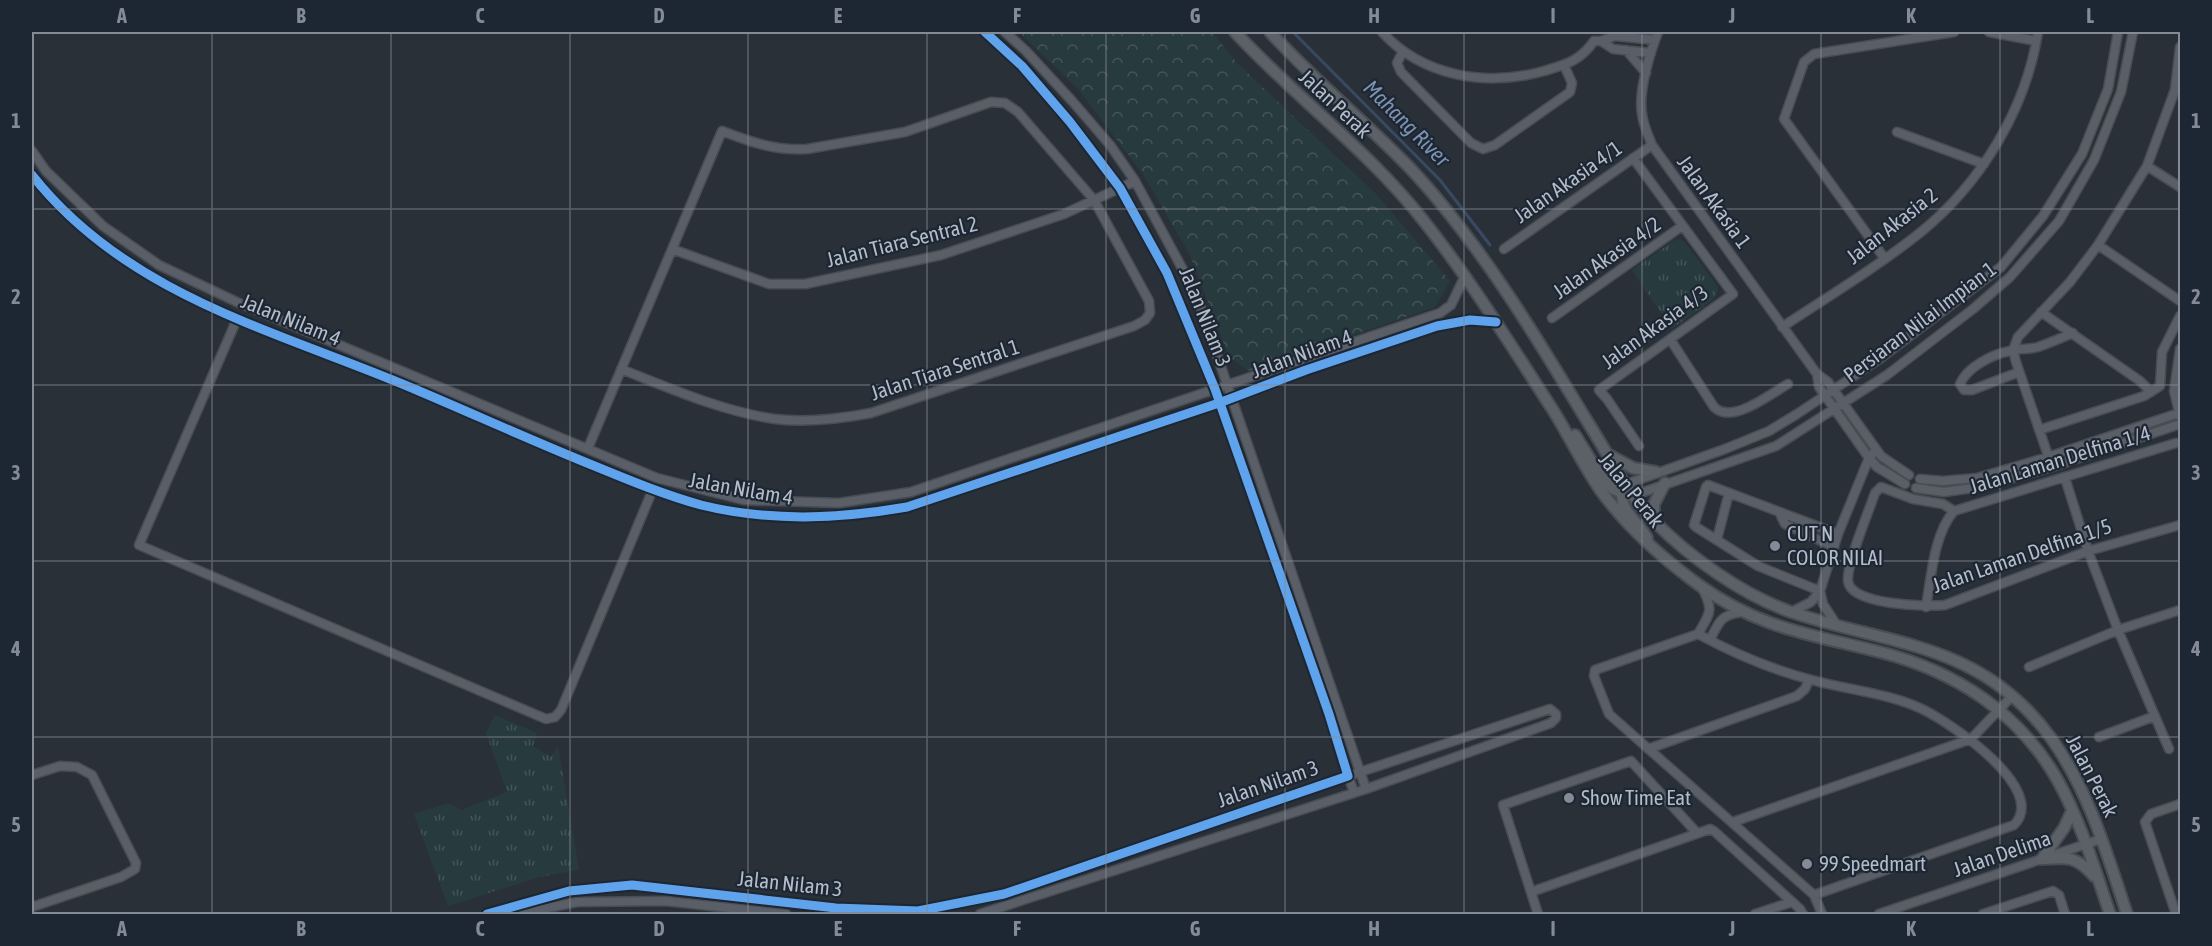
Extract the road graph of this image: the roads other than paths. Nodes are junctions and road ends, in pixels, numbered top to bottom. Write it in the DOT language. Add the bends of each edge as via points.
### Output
graph roads {
  1 [pos="985,32"];
  2 [pos="1005,32"];
  3 [pos="1235,32"];
  4 [pos="1270,32"];
  5 [pos="1382,32"];
  6 [pos="1646,32"];
  7 [pos="1954,32"];
  8 [pos="1989,32"];
  9 [pos="2118,32"];
  10 [pos="2133,32"];
  11 [pos="1589,33"];
  12 [pos="1656,36"];
  13 [pos="2037,36"];
  14 [pos="1635,38"];
  15 [pos="1597,41"];
  16 [pos="2181,47"];
  17 [pos="1626,50"];
  18 [pos="1403,51"];
  19 [pos="1651,53"];
  20 [pos="1564,65"];
  21 [pos="1646,73"];
  22 [pos="2178,92"];
  23 [pos="1897,132"];
  24 [pos="1652,145"];
  25 [pos="32,151"];
  26 [pos="1633,158"];
  27 [pos="1984,164"];
  28 [pos="2147,166"];
  29 [pos="32,175"];
  30 [pos="1135,181"];
  31 [pos="2181,187"];
  32 [pos="1120,188"];
  33 [pos="1094,200"];
  34 [pos="1682,226"];
  35 [pos="2098,245"];
  36 [pos="672,249"];
  37 [pos="1504,249"];
  38 [pos="1885,259"];
  39 [pos="1465,276"];
  40 [pos="2181,301"];
  41 [pos="2041,312"];
  42 [pos="2181,316"];
  43 [pos="1552,318"];
  44 [pos="237,319"];
  45 [pos="1496,322"];
  46 [pos="1782,327"];
  47 [pos="2073,333"];
  48 [pos="1671,339"];
  49 [pos="2181,349"];
  50 [pos="2013,350"];
  51 [pos="621,369"];
  52 [pos="2019,372"];
  53 [pos="1817,374"];
  54 [pos="1788,384"];
  55 [pos="1227,385"];
  56 [pos="1215,389"];
  57 [pos="1834,390"];
  58 [pos="2151,392"];
  59 [pos="1825,396"];
  60 [pos="1232,398"];
  61 [pos="1219,403"];
  62 [pos="1843,403"];
  63 [pos="1834,409"];
  64 [pos="1555,414"];
  65 [pos="2180,415"];
  66 [pos="2181,424"];
  67 [pos="2039,430"];
  68 [pos="2176,443"];
  69 [pos="1639,446"];
  70 [pos="588,447"];
  71 [pos="1876,450"];
  72 [pos="1609,455"];
  73 [pos="2048,457"];
  74 [pos="1869,458"];
  75 [pos="2052,467"];
  76 [pos="1656,472"];
  77 [pos="1909,475"];
  78 [pos="2065,478"];
  79 [pos="1920,479"];
  80 [pos="1665,483"];
  81 [pos="1905,484"];
  82 [pos="653,489"];
  83 [pos="1916,489"];
  84 [pos="1626,491"];
  85 [pos="1729,493"];
  86 [pos="1954,511"];
  87 [pos="1779,512"];
  88 [pos="1654,521"];
  89 [pos="2181,525"];
  90 [pos="1838,534"];
  91 [pos="1717,539"];
  92 [pos="1651,546"];
  93 [pos="1833,547"];
  94 [pos="2088,551"];
  95 [pos="1701,586"];
  96 [pos="1820,591"];
  97 [pos="1926,607"];
  98 [pos="2181,610"];
  99 [pos="1742,612"];
  100 [pos="1791,612"];
  101 [pos="1836,624"];
  102 [pos="2118,630"];
  103 [pos="1698,634"];
  104 [pos="1710,640"];
  105 [pos="2029,667"];
  106 [pos="1809,680"];
  107 [pos="2012,696"];
  108 [pos="1999,710"];
  109 [pos="2155,716"];
  110 [pos="2099,737"];
  111 [pos="1971,740"];
  112 [pos="1648,749"];
  113 [pos="2169,749"];
  114 [pos="1360,772"];
  115 [pos="32,775"];
  116 [pos="1348,776"];
  117 [pos="1366,789"];
  118 [pos="1354,792"];
  119 [pos="2181,804"];
  120 [pos="2072,810"];
  121 [pos="1733,822"];
  122 [pos="1698,833"];
  123 [pos="2101,839"];
  124 [pos="2085,844"];
  125 [pos="2042,859"];
  126 [pos="2099,881"];
  127 [pos="1531,892"];
  128 [pos="1814,896"];
  129 [pos="763,900"];
  130 [pos="1792,902"];
  131 [pos="32,907"];
  132 [pos="2177,911"];
  133 [pos="760,914"];
  134 [pos="487,915"];
  135 [pos="517,915"];
  136 [pos="786,915"];
  137 [pos="980,915"];
  138 [pos="1538,915"];
  139 [pos="1755,915"];
  140 [pos="1803,915"];
  141 [pos="1822,915"];
  142 [pos="1880,915"];
  143 [pos="1983,915"];
  144 [pos="2065,915"];
  145 [pos="2110,915"];
  146 [pos="2127,915"];
  1 -- 32 [label="street, Jalan Nilam 3" via="1022,66"];
  2 -- 30 [label="street, Jalan Nilam 3" via="1073,102"];
  3 -- 39 [label="main road, Jalan Perak" via="1383,175 1421,217"];
  4 -- 72 [label="main road, Jalan Perak" via="1402,159 1440,202 1527,324"];
  5 -- 18 [label="street"];
  6 -- 14 [label="street"];
  7 -- 38 [label="street" via="1814,54 1804,62 1784,119"];
  8 -- 13 [label="street"];
  9 -- 57 [label="street, Persiaran Nilai Impian 1" via="2108,89 2082,154 2043,216 2001,267"];
  10 -- 62 [label="street, Persiaran Nilai Impian 1" via="2121,92 2094,160 2059,221 2010,277 1973,309 1887,375"];
  11 -- 15 [label="street"];
  12 -- 14 [label="street"];
  12 -- 19 [label="street, Jalan Akasia 1"];
  13 -- 27 [label="street, Jalan Akasia 2" via="2025,83"];
  14 -- 15 [label="street" via="1613,36"];
  15 -- 17 [label="street"];
  15 -- 20 [label="street" via="1582,56"];
  16 -- 22 [label="street"];
  17 -- 19 [label="street"];
  17 -- 21 [label="street"];
  18 -- 20 [label="street" via="1449,73 1487,79 1515,78"];
  18 -- 20 [label="street" via="1398,63 1401,72 1471,143 1483,149 1495,145 1570,92 1572,83"];
  19 -- 21 [label="street, Jalan Akasia 1"];
  21 -- 24 [label="street, Jalan Akasia 1" via="1641,108"];
  22 -- 28 [label="street"];
  23 -- 27 [label="street"];
  24 -- 26 [label="street, Jalan Akasia 4/1"];
  24 -- 46 [label="street, Jalan Akasia 1"];
  25 -- 70 [label="street, Jalan Nilam 4" via="46,171 103,226 159,265 239,303"];
  26 -- 34 [label="street"];
  26 -- 37 [label="street, Jalan Akasia 4/1"];
  27 -- 38 [label="street, Jalan Akasia 2" via="1949,206"];
  28 -- 31 [label="street"];
  28 -- 35 [label="street"];
  29 -- 44 [label="street, Jalan Nilam 4" via="71,217 132,266"];
  30 -- 32 [label="street, Jalan Tiara Sentral 2"];
  30 -- 55 [label="street, Jalan Nilam 3" via="1196,294"];
  32 -- 33 [label="street, Jalan Tiara Sentral 2"];
  32 -- 56 [label="street, Jalan Nilam 3" via="1167,273"];
  33 -- 36 [label="street, Jalan Tiara Sentral 2" via="1064,214 941,255 805,284 769,284"];
  33 -- 36 [label="street" via="1018,112 1005,103 991,102 905,132 807,149 761,146 722,131"];
  33 -- 51 [label="street, Jalan Tiara Sentral 1" via="1149,301 1148,317 1134,326 871,413 828,420 749,415"];
  34 -- 43 [label="street, Jalan Akasia 4/2"];
  34 -- 48 [label="street, Jalan Akasia 4/3" via="1733,294"];
  35 -- 40 [label="street"];
  35 -- 41 [label="street"];
  36 -- 51 [label="street"];
  38 -- 46 [label="street, Jalan Akasia 2"];
  39 -- 45 [label="main road, Jalan Perak"];
  39 -- 55 [label="street, Jalan Nilam 4" via="1451,305 1440,313"];
  41 -- 47 [label="street"];
  41 -- 50 [label="street" via="2018,337"];
  42 -- 58 [label="street" via="2162,352 2160,386"];
  44 -- 82 [label="street, Jalan Nilam 4"];
  44 -- 82 [label="street" via="139,545 546,719 561,710"];
  45 -- 60 [label="street, Jalan Nilam 4" via="1470,320 1437,326"];
  45 -- 64 [label="main road, Jalan Perak"];
  46 -- 53 [label="street, Jalan Akasia 1"];
  47 -- 50 [label="street" via="2038,347"];
  47 -- 58 [label="street"];
  48 -- 54 [label="street" via="1713,407 1720,412 1736,413"];
  48 -- 69 [label="street, Jalan Akasia 4/3" via="1599,390"];
  49 -- 65 [label="street" via="2174,391"];
  50 -- 52 [label="street"];
  50 -- 52 [label="street" via="1983,362 1960,384 1964,390 1972,390"];
  51 -- 70 [label="street"];
  52 -- 67 [label="street"];
  53 -- 57 [label="street"];
  53 -- 59 [label="street"];
  55 -- 56 [label="street, Jalan Nilam 4"];
  55 -- 60 [label="street, Jalan Nilam 3"];
  56 -- 61 [label="street, Jalan Nilam 3"];
  56 -- 70 [label="street, Jalan Nilam 4" via="911,492 838,503 744,500 657,478"];
  57 -- 59 [label="street, Persiaran Nilai Impian 1"];
  57 -- 62 [label="street"];
  58 -- 67 [label="street"];
  59 -- 63 [label="street"];
  59 -- 76 [label="street, Persiaran Nilai Impian 1" via="1769,431"];
  60 -- 61 [label="street, Jalan Nilam 4"];
  60 -- 114 [label="street, Jalan Nilam 3"];
  61 -- 82 [label="street, Jalan Nilam 4" via="907,507 872,513 795,518 702,505"];
  61 -- 116 [label="street, Jalan Nilam 3"];
  62 -- 63 [label="street, Persiaran Nilai Impian 1"];
  62 -- 71 [label="street"];
  63 -- 74 [label="street"];
  63 -- 80 [label="street, Persiaran Nilai Impian 1" via="1767,449"];
  64 -- 84 [label="main road" via="1574,433 1601,477 1613,489"];
  64 -- 92 [label="main road, Jalan Perak" via="1601,491"];
  65 -- 73 [label="street"];
  66 -- 75 [label="street"];
  67 -- 73 [label="street"];
  68 -- 78 [label="street, Jalan Laman Delfina 1/4"];
  71 -- 74 [label="street"];
  71 -- 77 [label="street"];
  72 -- 76 [label="main road" via="1633,468"];
  72 -- 84 [label="main road, Jalan Perak"];
  73 -- 75 [label="street"];
  73 -- 79 [label="street" via="1961,481"];
  74 -- 81 [label="street"];
  74 -- 90 [label="street"];
  75 -- 83 [label="street" via="1963,491"];
  76 -- 84 [label="street, Persiaran Nilai Impian 1"];
  78 -- 86 [label="street, Jalan Laman Delfina 1/4"];
  78 -- 94 [label="street"];
  80 -- 84 [label="street, Persiaran Nilai Impian 1"];
  80 -- 88 [label="main road" via="1654,504"];
  84 -- 88 [label="main road, Jalan Perak"];
  84 -- 92 [label="main road" via="1623,506"];
  85 -- 87 [label="street"];
  85 -- 91 [label="street"];
  85 -- 91 [label="street" via="1708,485 1694,525"];
  86 -- 97 [label="street" via="1944,526"];
  86 -- 97 [label="street, Jalan Laman Delfina 1/5" via="1943,504 1913,499 1881,487 1875,493 1847,579 1853,592 1880,601"];
  87 -- 90 [label="street"];
  87 -- 93 [label="street" via="1785,524"];
  88 -- 100 [label="main road, Jalan Perak" via="1740,589"];
  89 -- 94 [label="street, Jalan Laman Delfina 1/5"];
  90 -- 93 [label="street"];
  91 -- 96 [label="street" via="1758,566"];
  92 -- 95 [label="main road, Jalan Perak"];
  93 -- 96 [label="street"];
  94 -- 97 [label="street, Jalan Laman Delfina 1/5" via="1945,605"];
  94 -- 102 [label="street"];
  95 -- 99 [label="main road, Jalan Perak"];
  95 -- 103 [label="street" via="1711,607"];
  96 -- 100 [label="street" via="1811,602"];
  96 -- 101 [label="street"];
  98 -- 102 [label="street"];
  99 -- 104 [label="street" via="1725,616"];
  99 -- 108 [label="main road, Jalan Perak" via="1784,629 1925,666 1972,689"];
  100 -- 101 [label="main road, Jalan Perak"];
  101 -- 107 [label="main road, Jalan Perak" via="1932,650 1981,673"];
  102 -- 105 [label="street"];
  102 -- 109 [label="street"];
  103 -- 104 [label="street"];
  103 -- 112 [label="street" via="1594,673 1609,714"];
  104 -- 106 [label="street"];
  106 -- 111 [label="street" via="1900,700 1941,719"];
  106 -- 112 [label="street" via="1797,696"];
  107 -- 108 [label="street"];
  107 -- 123 [label="main road, Jalan Perak" via="2051,738 2073,773"];
  108 -- 111 [label="street"];
  108 -- 120 [label="main road, Jalan Perak" via="2038,750"];
  109 -- 110 [label="street"];
  109 -- 113 [label="street"];
  111 -- 121 [label="street"];
  111 -- 128 [label="street" via="2010,778 2022,803 2020,818 2014,825"];
  112 -- 121 [label="street"];
  114 -- 116 [label="street"];
  114 -- 117 [label="street, Jalan Nilam 3"];
  114 -- 117 [label="street" via="1550,709 1556,714 1551,723"];
  115 -- 131 [label="street" via="60,766 77,767 92,775 136,862 135,869 120,877"];
  116 -- 118 [label="street"];
  116 -- 129 [label="street, Jalan Nilam 3" via="972,902 918,911"];
  117 -- 118 [label="street, Jalan Nilam 3"];
  118 -- 137 [label="street, Jalan Nilam 3"];
  119 -- 132 [label="street" via="2148,815 2145,822"];
  120 -- 124 [label="main road, Jalan Perak"];
  120 -- 125 [label="main road"];
  121 -- 128 [label="street"];
  122 -- 127 [label="street"];
  122 -- 127 [label="street" via="1631,761 1503,806"];
  122 -- 130 [label="street" via="1714,831"];
  123 -- 124 [label="street, Jalan Delima"];
  123 -- 146 [label="main road, Jalan Perak"];
  124 -- 125 [label="street, Jalan Delima"];
  124 -- 126 [label="main road, Jalan Perak"];
  125 -- 126 [label="main road" via="2076,860"];
  125 -- 142 [label="street, Jalan Delima"];
  126 -- 145 [label="main road, Jalan Perak"];
  127 -- 138 [label="street"];
  128 -- 141 [label="street"];
  129 -- 133 [label="street"];
  129 -- 134 [label="street, Jalan Nilam 3" via="651,886 611,886 551,895"];
  130 -- 139 [label="street"];
  130 -- 140 [label="street"];
  133 -- 135 [label="street, Jalan Nilam 3" via="664,901 633,901 577,902"];
  133 -- 136 [label="street, Jalan Nilam 3"];
  143 -- 144 [label="street" via="2053,891 2059,895"];
}
